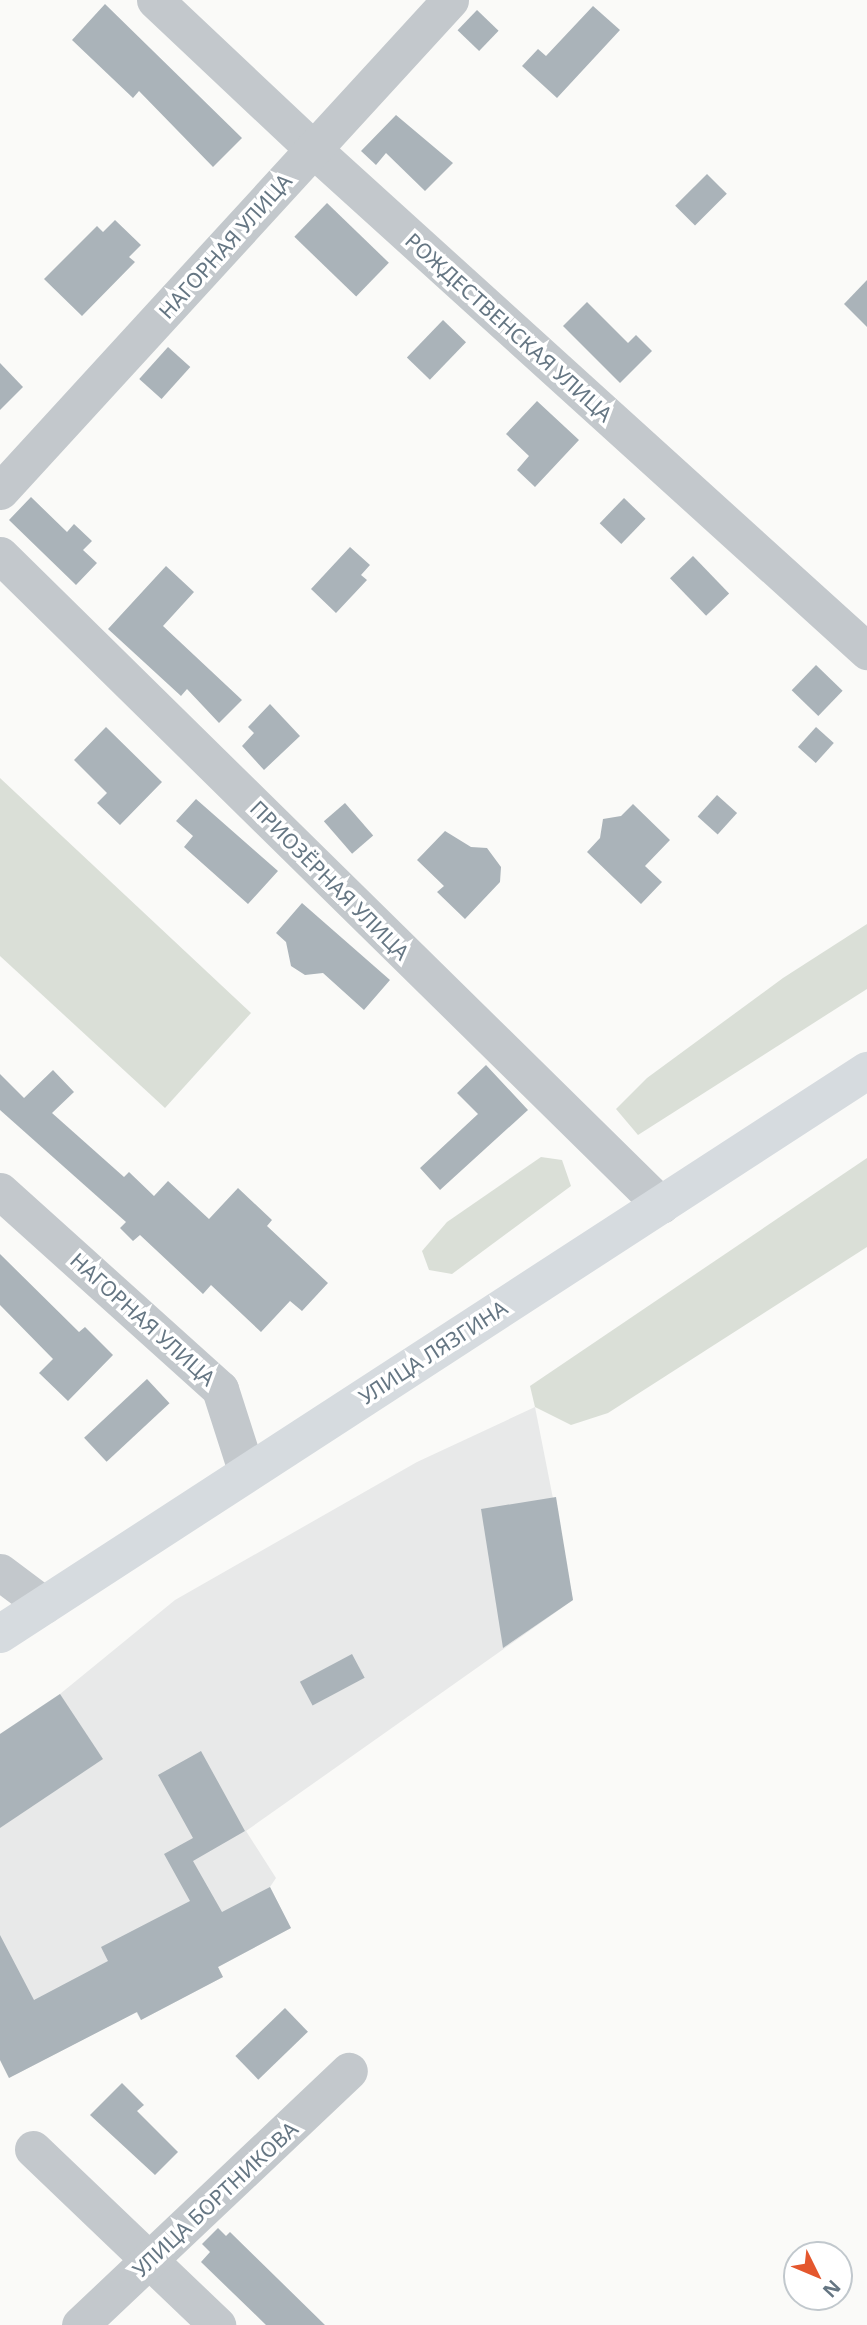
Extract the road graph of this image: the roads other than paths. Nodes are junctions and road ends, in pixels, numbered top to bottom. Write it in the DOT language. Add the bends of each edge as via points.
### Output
graph roads {
  1 [pos="155,0"];
  2 [pos="450,0"];
  3 [pos="313,149"];
  4 [pos="0,491"];
  5 [pos="0,555"];
  6 [pos="867,651"];
  7 [pos="867,1071"];
  8 [pos="0,1191"];
  9 [pos="661,1205"];
  10 [pos="247,1473"];
  11 [pos="0,1572"];
  12 [pos="44,1605"];
  13 [pos="0,1634"];
  14 [pos="349,2071"];
  15 [pos="33,2149"];
  16 [pos="150,2262"];
  17 [pos="80,2325"];
  18 [pos="217,2325"];
  1 -- 3 [label="street, РОЖДЕСТВЕНСКАЯ УЛИЦА"];
  2 -- 3 [label="street, НАГОРНАЯ УЛИЦА"];
  3 -- 4 [label="street, НАГОРНАЯ УЛИЦА"];
  3 -- 6 [label="street, РОЖДЕСТВЕНСКАЯ УЛИЦА"];
  5 -- 9 [label="street, ПРИОЗЁРНАЯ УЛИЦА"];
  7 -- 9 [label="main road, УЛИЦА ЛЯЗГИНА"];
  8 -- 10 [label="street, НАГОРНАЯ УЛИЦА" via="220,1389"];
  9 -- 10 [label="main road, УЛИЦА ЛЯЗГИНА"];
  10 -- 12 [label="main road, УЛИЦА ЛЯЗГИНА"];
  11 -- 12 [label="street"];
  12 -- 13 [label="main road, УЛИЦА ЛЯЗГИНА"];
  14 -- 16 [label="street, УЛИЦА БОРТНИКОВА"];
  15 -- 16 [label="street"];
  16 -- 17 [label="street, УЛИЦА БОРТНИКОВА"];
  16 -- 18 [label="street"];
}
